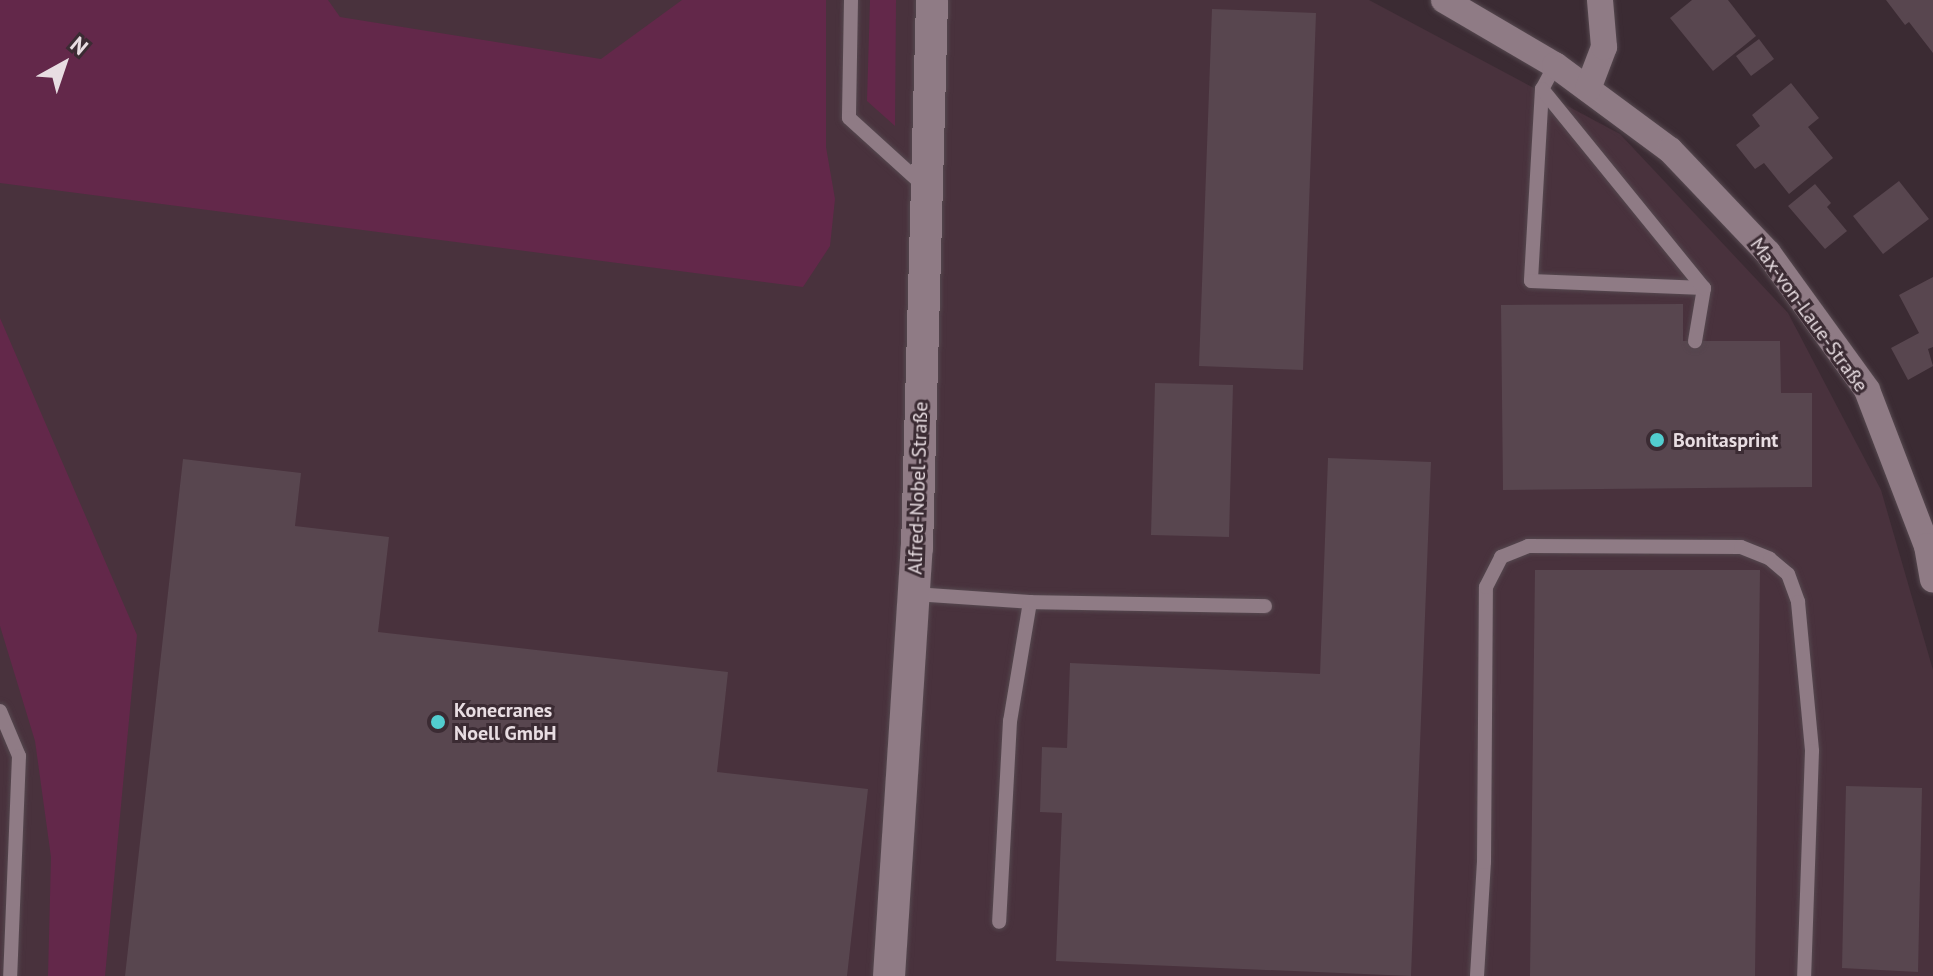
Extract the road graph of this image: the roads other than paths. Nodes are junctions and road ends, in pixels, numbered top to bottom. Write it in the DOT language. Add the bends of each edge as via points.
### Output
graph roads {
  1 [pos="851,0"];
  2 [pos="932,0"];
  3 [pos="1444,0"];
  4 [pos="1600,0"];
  5 [pos="1555,65"];
  6 [pos="1542,89"];
  7 [pos="1588,89"];
  8 [pos="927,189"];
  9 [pos="1704,288"];
  10 [pos="1695,341"];
  11 [pos="1933,579"];
  12 [pos="914,594"];
  13 [pos="1030,602"];
  14 [pos="1265,606"];
  15 [pos="0,711"];
  16 [pos="999,922"];
  17 [pos="894,974"];
  18 [pos="10,976"];
  19 [pos="1477,976"];
  20 [pos="1804,976"];
  1 -- 8 [label="lane" via="849,118"];
  2 -- 8 [label="street, Alfred-Nobel-Straße"];
  3 -- 5 [label="street, Max-von-Laue-Straße"];
  4 -- 7 [label="street" via="1604,47"];
  5 -- 6 [label="lane"];
  5 -- 7 [label="street, Max-von-Laue-Straße"];
  6 -- 9 [label="lane"];
  6 -- 9 [label="lane" via="1531,281"];
  7 -- 11 [label="street, Max-von-Laue-Straße" via="1670,150 1768,253 1867,390 1927,546"];
  8 -- 12 [label="street, Alfred-Nobel-Straße"];
  9 -- 10 [label="lane"];
  12 -- 13 [label="lane"];
  12 -- 17 [label="street, Alfred-Nobel-Straße"];
  13 -- 14 [label="lane"];
  13 -- 16 [label="lane" via="1010,721"];
  15 -- 18 [label="lane" via="19,756"];
  19 -- 20 [label="lane" via="1484,862 1486,587 1501,557 1528,546 1558,546 1741,547 1770,559 1788,574 1798,602 1812,751"];
}
